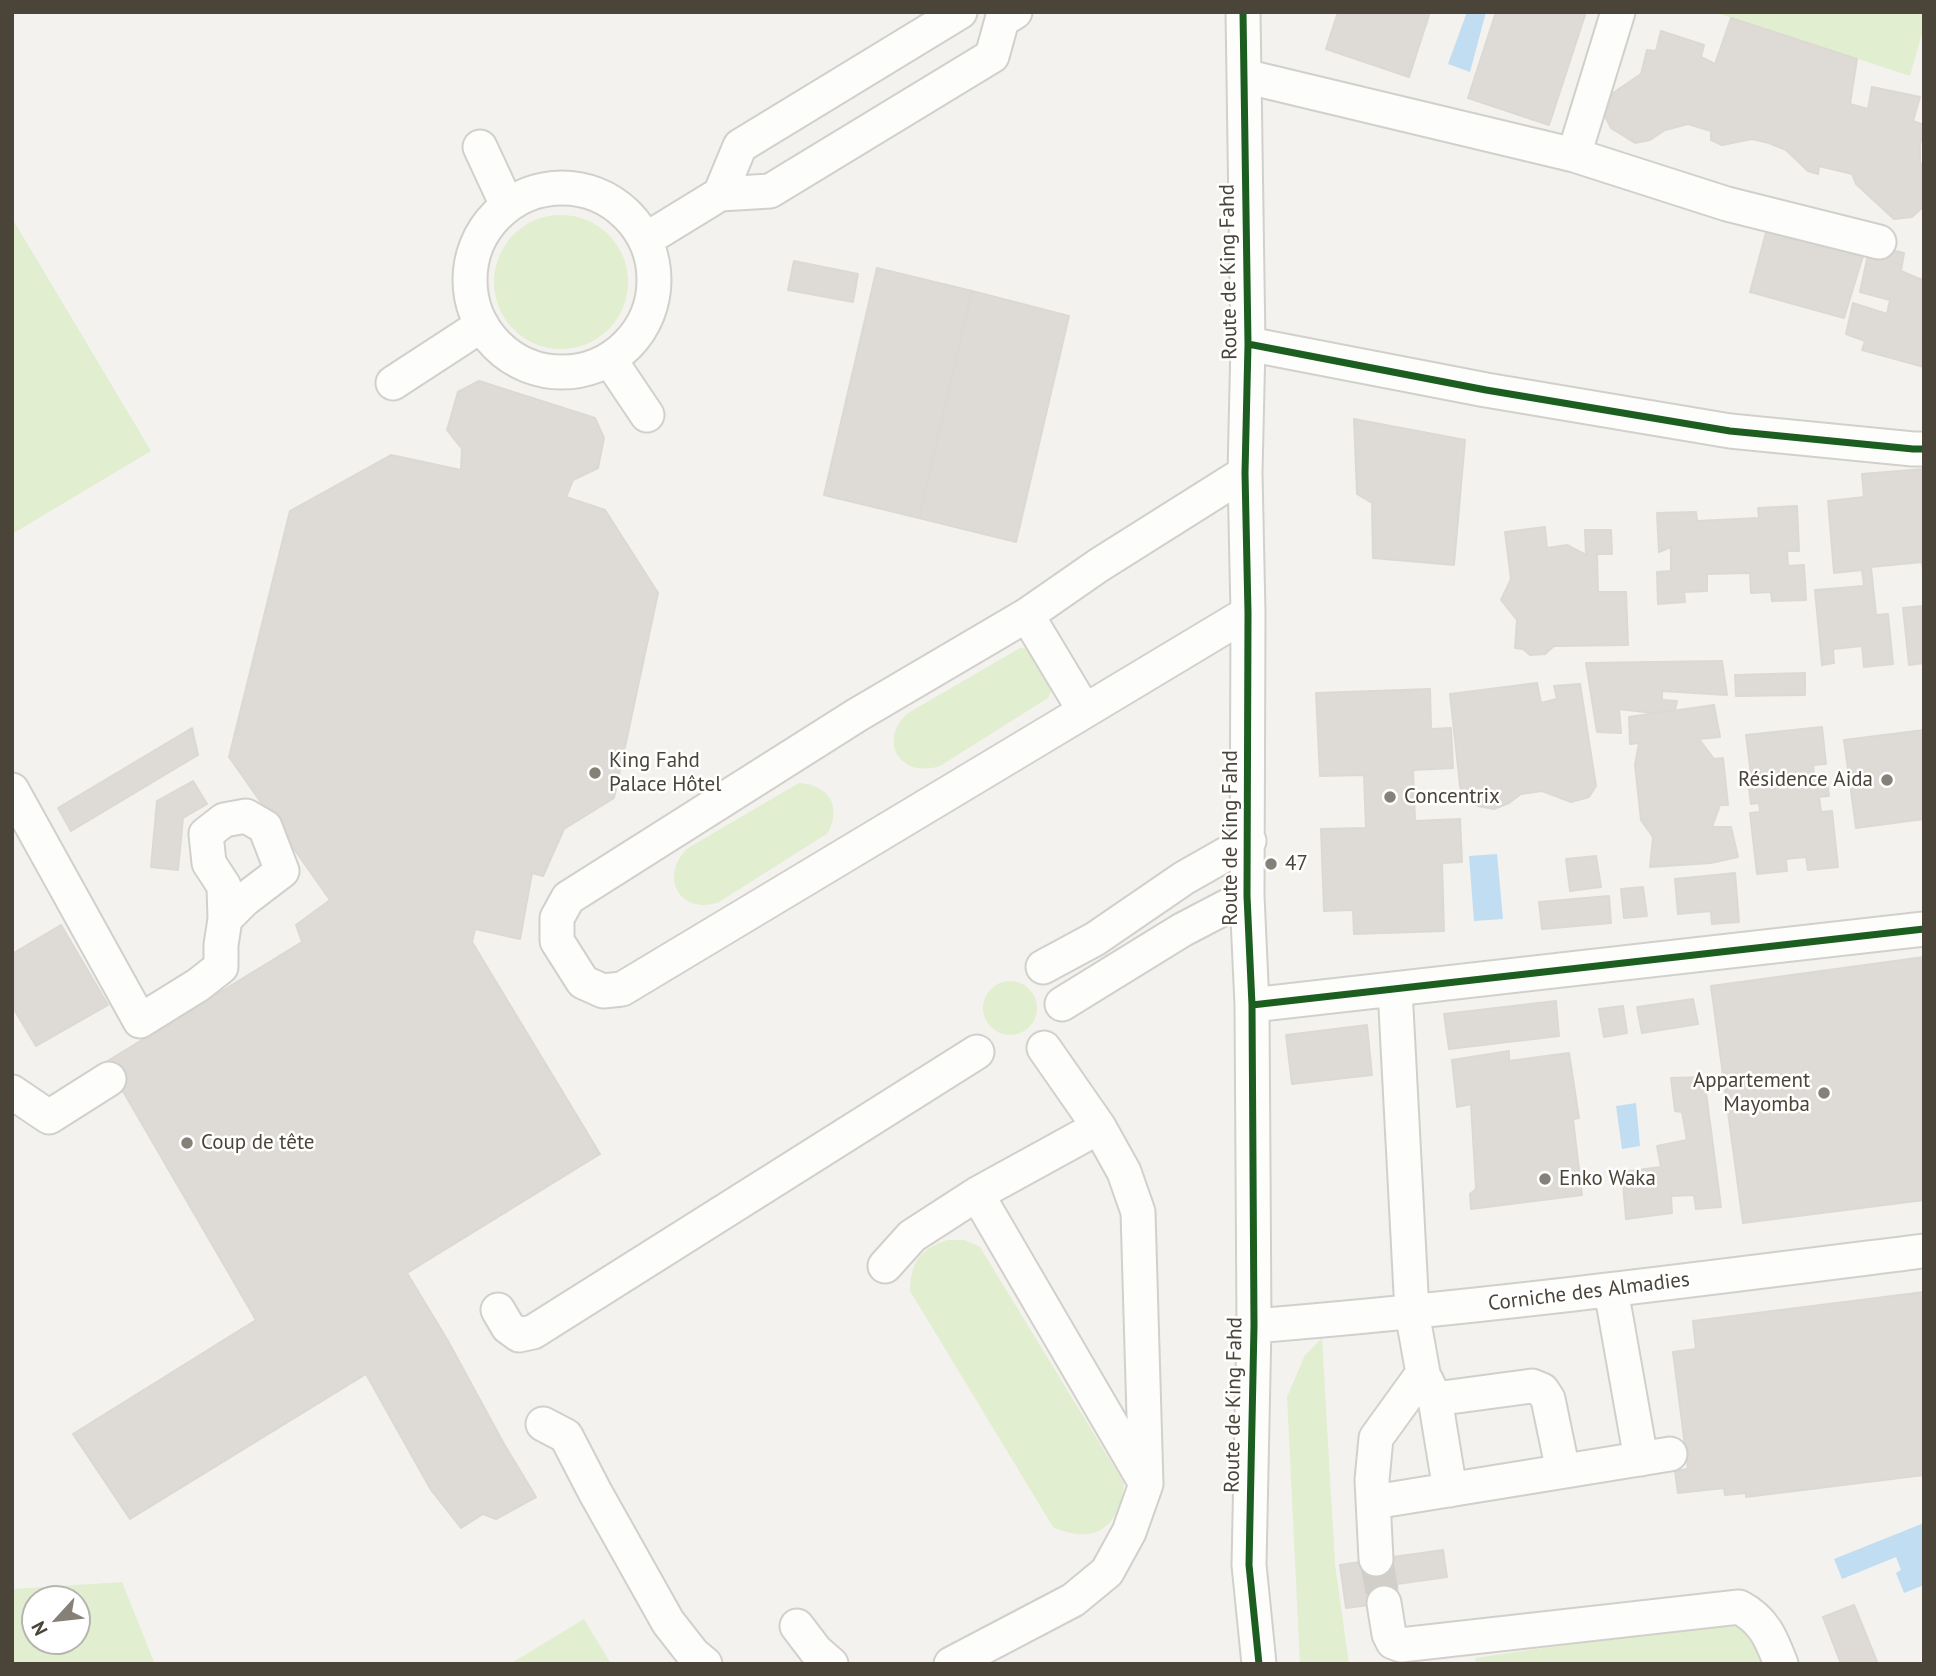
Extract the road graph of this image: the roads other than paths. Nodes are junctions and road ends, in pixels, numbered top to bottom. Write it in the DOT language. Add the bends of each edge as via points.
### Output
graph roads {
  1 [pos="960,12"];
  2 [pos="1243,12"];
  3 [pos="1618,12"];
  4 [pos="996,15"];
  5 [pos="1244,76"];
  6 [pos="480,147"];
  7 [pos="1574,155"];
  8 [pos="720,194"];
  9 [pos="507,205"];
  10 [pos="645,240"];
  11 [pos="1879,242"];
  12 [pos="482,326"];
  13 [pos="1248,344"];
  14 [pos="610,360"];
  15 [pos="393,383"];
  16 [pos="647,415"];
  17 [pos="1924,449"];
  18 [pos="1245,473"];
  19 [pos="1248,613"];
  20 [pos="1027,615"];
  21 [pos="1084,710"];
  22 [pos="12,790"];
  23 [pos="1249,841"];
  24 [pos="1247,895"];
  25 [pos="225,919"];
  26 [pos="1924,929"];
  27 [pos="1043,967"];
  28 [pos="1395,989"];
  29 [pos="1062,1004"];
  30 [pos="1252,1004"];
  31 [pos="1044,1048"];
  32 [pos="977,1052"];
  33 [pos="109,1079"];
  34 [pos="12,1092"];
  35 [pos="1099,1127"];
  36 [pos="977,1194"];
  37 [pos="1924,1251"];
  38 [pos="885,1266"];
  39 [pos="1611,1290"];
  40 [pos="498,1310"];
  41 [pos="1412,1312"];
  42 [pos="1254,1326"];
  43 [pos="1429,1386"];
  44 [pos="543,1424"];
  45 [pos="1563,1471"];
  46 [pos="1146,1484"];
  47 [pos="1450,1489"];
  48 [pos="1374,1502"];
  49 [pos="1376,1559"];
  50 [pos="1384,1603"];
  51 [pos="797,1626"];
  52 [pos="705,1664"];
  53 [pos="831,1664"];
  54 [pos="951,1664"];
  55 [pos="1259,1664"];
  56 [pos="1782,1664"];
  1 -- 8 [label="street" via="740,146"];
  2 -- 5 [label="street, Route de King Fahd"];
  3 -- 7 [label="street"];
  4 -- 8 [label="street" via="992,56 770,191"];
  5 -- 7 [label="street"];
  5 -- 13 [label="street, Route de King Fahd"];
  6 -- 9 [label="street"];
  7 -- 11 [label="street" via="1727,204"];
  8 -- 10 [label="street"];
  9 -- 10 [label="street" via="550,188 595,193 633,220"];
  9 -- 12 [label="street" via="485,230 472,260 473,305"];
  10 -- 14 [label="street" via="653,261 651,307 642,328"];
  12 -- 14 [label="street" via="510,356 539,369 570,373"];
  12 -- 15 [label="street"];
  13 -- 17 [label="street" via="1730,431"];
  13 -- 18 [label="street, Route de King Fahd"];
  14 -- 16 [label="street"];
  18 -- 19 [label="street, Route de King Fahd"];
  18 -- 20 [label="street"];
  19 -- 21 [label="street"];
  19 -- 23 [label="street, Route de King Fahd"];
  20 -- 21 [label="street"];
  20 -- 21 [label="street" via="858,715 568,898 557,918 557,941 583,982 603,991 622,989"];
  22 -- 25 [label="street" via="140,1021 220,967"];
  23 -- 24 [label="street, Route de King Fahd"];
  23 -- 27 [label="street"];
  24 -- 29 [label="street"];
  24 -- 30 [label="street, Route de King Fahd"];
  26 -- 28 [label="street"];
  28 -- 30 [label="street"];
  28 -- 41 [label="street"];
  30 -- 42 [label="street, Route de King Fahd"];
  31 -- 35 [label="street"];
  32 -- 40 [label="street" via="533,1332 519,1335"];
  33 -- 34 [label="street" via="49,1116"];
  35 -- 36 [label="street"];
  35 -- 46 [label="street" via="1124,1172 1138,1212"];
  36 -- 38 [label="street" via="912,1236"];
  36 -- 46 [label="street"];
  37 -- 39 [label="street, Corniche des Almadies"];
  39 -- 41 [label="street, Corniche des Almadies"];
  39 -- 45 [label="street" via="1655,1457"];
  41 -- 42 [label="street, Corniche des Almadies"];
  41 -- 43 [label="street"];
  42 -- 55 [label="street, Route de King Fahd" via="1249,1565"];
  43 -- 45 [label="street" via="1532,1386 1542,1390 1548,1399"];
  43 -- 47 [label="street"];
  43 -- 48 [label="street" via="1376,1438"];
  44 -- 52 [label="street" via="566,1436 668,1622"];
  45 -- 47 [label="street"];
  46 -- 54 [label="street" via="1129,1532 1107,1572 1073,1601"];
  47 -- 48 [label="street"];
  48 -- 49 [label="street"];
  50 -- 56 [label="street" via="1389,1633 1393,1642 1401,1645 1739,1607 1755,1616"];
  51 -- 53 [label="street"];
}
